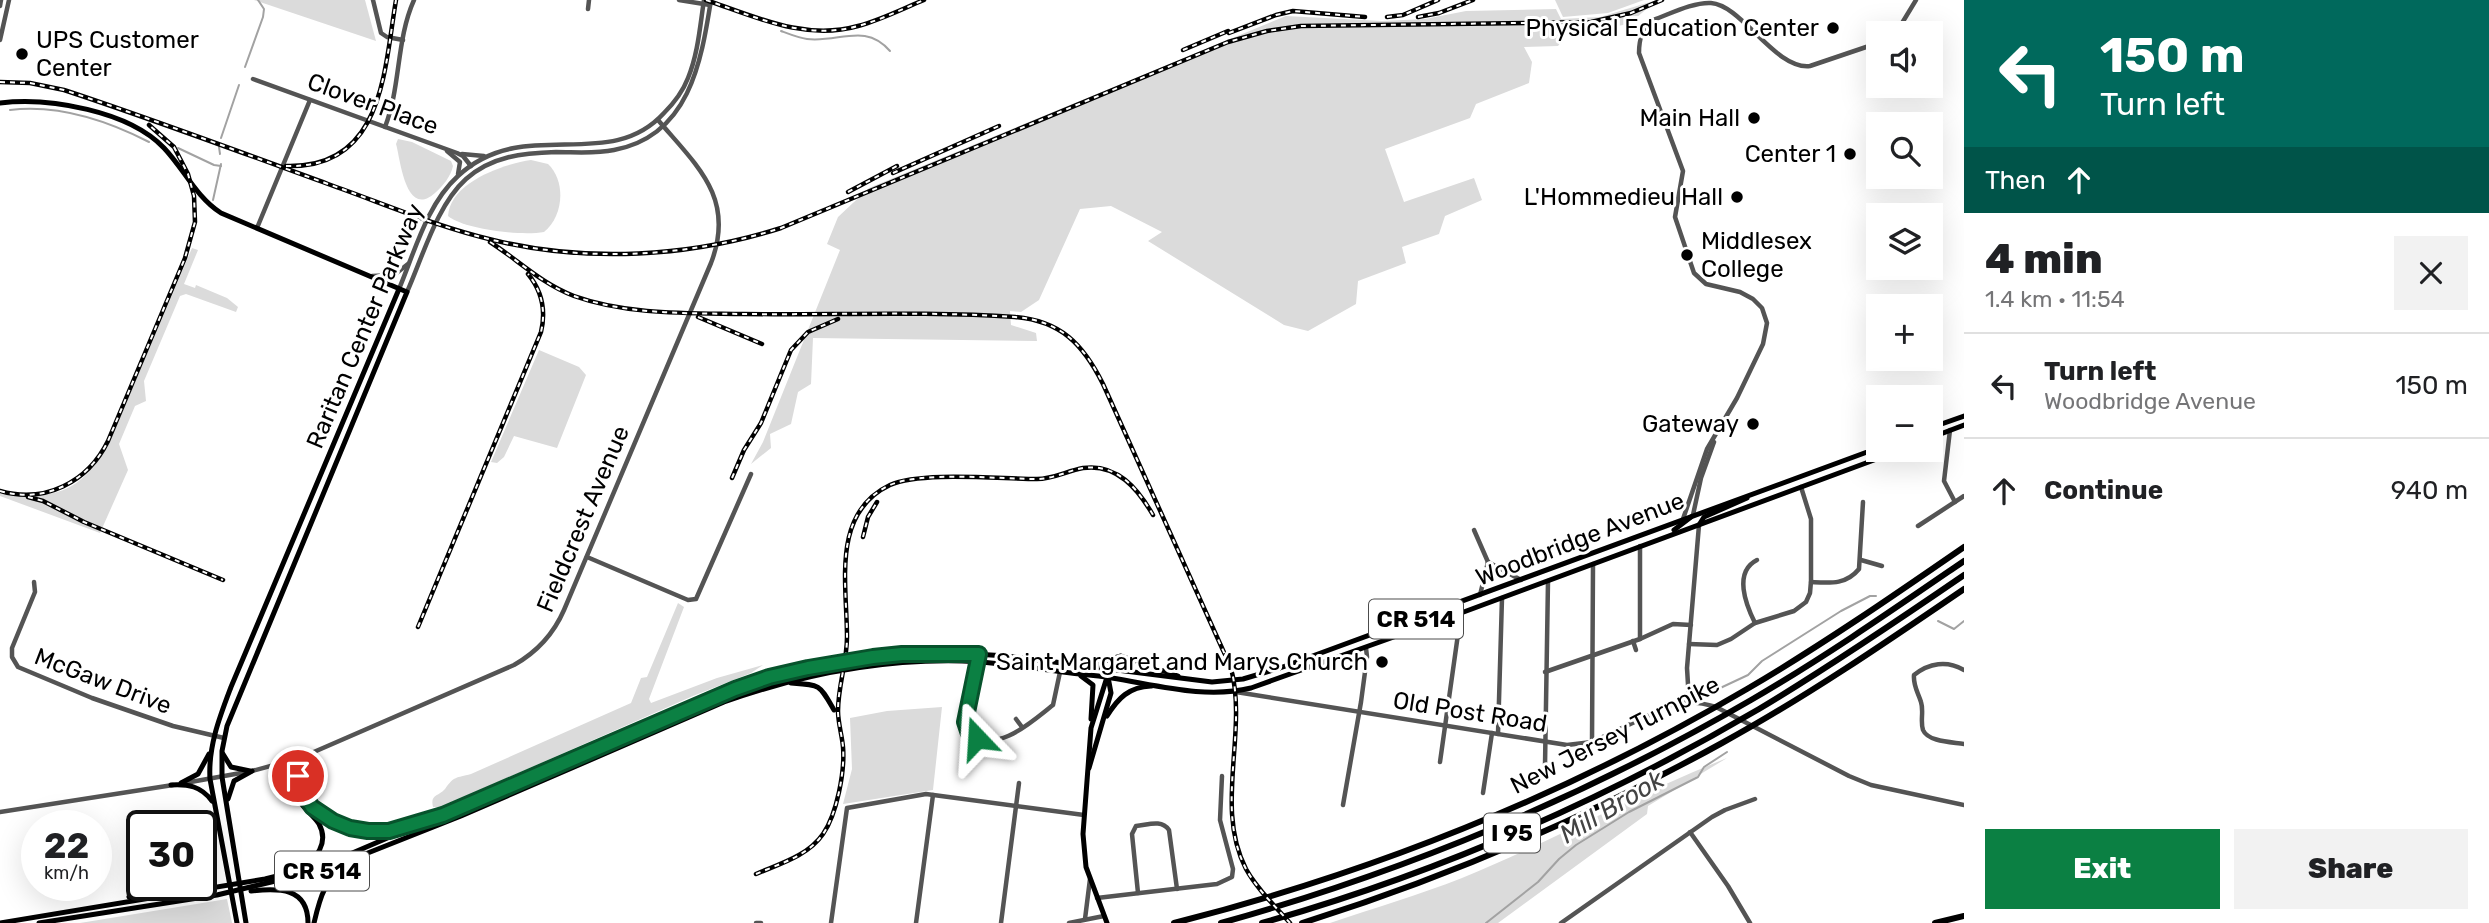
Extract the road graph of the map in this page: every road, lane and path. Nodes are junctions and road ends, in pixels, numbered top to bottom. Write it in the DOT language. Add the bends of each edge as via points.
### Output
graph roads {
  1 [pos="1,0"];
  2 [pos="9,0"];
  3 [pos="373,0"];
  4 [pos="414,0"];
  5 [pos="589,0"];
  6 [pos="679,0"];
  7 [pos="1916,0"];
  8 [pos="704,2"];
  9 [pos="711,3"];
  10 [pos="0,6"];
  11 [pos="588,9"];
  12 [pos="1903,21"];
  13 [pos="0,40"];
  14 [pos="403,40"];
  15 [pos="1866,47"];
  16 [pos="253,79"];
  17 [pos="310,100"];
  18 [pos="0,105"];
  19 [pos="658,120"];
  20 [pos="663,126"];
  21 [pos="385,127"];
  22 [pos="434,144"];
  23 [pos="454,152"];
  24 [pos="492,154"];
  25 [pos="471,166"];
  26 [pos="475,172"];
  27 [pos="454,179"];
  28 [pos="257,229"];
  29 [pos="412,257"];
  30 [pos="364,274"];
  31 [pos="399,289"];
  32 [pos="407,292"];
  33 [pos="1964,415"];
  34 [pos="1943,423"];
  35 [pos="1964,425"];
  36 [pos="1950,430"];
  37 [pos="1943,433"];
  38 [pos="1717,435"];
  39 [pos="1866,452"];
  40 [pos="1869,462"];
  41 [pos="751,474"];
  42 [pos="1801,487"];
  43 [pos="1759,492"];
  44 [pos="1964,496"];
  45 [pos="1863,502"];
  46 [pos="1955,502"];
  47 [pos="1692,515"];
  48 [pos="1683,519"];
  49 [pos="1699,525"];
  50 [pos="1918,526"];
  51 [pos="1474,530"];
  52 [pos="1666,536"];
  53 [pos="1640,546"];
  54 [pos="1964,547"];
  55 [pos="587,557"];
  56 [pos="1757,560"];
  57 [pos="1861,560"];
  58 [pos="1964,561"];
  59 [pos="1488,562"];
  60 [pos="1593,564"];
  61 [pos="1882,566"];
  62 [pos="1964,575"];
  63 [pos="1521,580"];
  64 [pos="1548,581"];
  65 [pos="34,582"];
  66 [pos="1811,582"];
  67 [pos="1964,589"];
  68 [pos="1480,596"];
  69 [pos="1502,598"];
  70 [pos="1461,613"];
  71 [pos="1755,623"];
  72 [pos="1691,625"];
  73 [pos="1640,639"];
  74 [pos="1633,641"];
  75 [pos="1352,642"];
  76 [pos="1689,643"];
  77 [pos="1366,648"];
  78 [pos="1636,650"];
  79 [pos="979,654"];
  80 [pos="1591,656"];
  81 [pos="1113,658"];
  82 [pos="978,663"];
  83 [pos="1084,666"];
  84 [pos="1109,669"];
  85 [pos="1964,670"];
  86 [pos="1060,672"];
  87 [pos="1545,672"];
  88 [pos="1078,675"];
  89 [pos="1108,677"];
  90 [pos="1191,680"];
  91 [pos="784,683"];
  92 [pos="1157,685"];
  93 [pos="1236,692"];
  94 [pos="1689,701"];
  95 [pos="1361,702"];
  96 [pos="834,710"];
  97 [pos="1345,710"];
  98 [pos="1359,713"];
  99 [pos="1016,719"];
  100 [pos="1101,724"];
  101 [pos="1445,726"];
  102 [pos="1022,727"];
  103 [pos="1091,728"];
  104 [pos="1495,734"];
  105 [pos="214,735"];
  106 [pos="224,738"];
  107 [pos="1546,742"];
  108 [pos="1592,742"];
  109 [pos="1964,744"];
  110 [pos="213,745"];
  111 [pos="222,751"];
  112 [pos="290,761"];
  113 [pos="1440,762"];
  114 [pos="252,771"];
  115 [pos="1223,776"];
  116 [pos="222,777"];
  117 [pos="1537,777"];
  118 [pos="1086,778"];
  119 [pos="210,779"];
  120 [pos="180,783"];
  121 [pos="1019,783"];
  122 [pos="171,785"];
  123 [pos="1483,793"];
  124 [pos="933,795"];
  125 [pos="1755,799"];
  126 [pos="1343,805"];
  127 [pos="214,806"];
  128 [pos="1016,806"];
  129 [pos="1964,806"];
  130 [pos="227,809"];
  131 [pos="214,810"];
  132 [pos="0,812"];
  133 [pos="1084,815"];
  134 [pos="435,819"];
  135 [pos="1690,832"];
  136 [pos="385,848"];
  137 [pos="1090,878"];
  138 [pos="256,886"];
  139 [pos="1177,889"];
  140 [pos="1138,893"];
  141 [pos="126,897"];
  142 [pos="1097,898"];
  143 [pos="93,906"];
  144 [pos="1104,916"];
  145 [pos="1964,916"];
  146 [pos="1086,919"];
  147 [pos="0,923"];
  148 [pos="39,923"];
  149 [pos="237,923"];
  150 [pos="246,923"];
  151 [pos="308,923"];
  152 [pos="314,923"];
  153 [pos="831,923"];
  154 [pos="916,923"];
  155 [pos="1002,923"];
  156 [pos="1069,923"];
  157 [pos="1107,923"];
  158 [pos="1174,923"];
  159 [pos="1221,923"];
  160 [pos="1262,923"];
  161 [pos="1303,923"];
  162 [pos="1561,923"];
  163 [pos="1750,923"];
  164 [pos="1935,923"];
  1 -- 10 [label="street"];
  2 -- 13 [label="street"];
  3 -- 14 [label="street" via="381,33"];
  4 -- 14 [label="street"];
  5 -- 11 [label="street"];
  6 -- 8 [label="street"];
  7 -- 12 [label="street"];
  8 -- 9 [label="street"];
  8 -- 19 [label="street, Raritan Center Parkway" via="688,78"];
  9 -- 20 [label="street, Raritan Center Parkway" via="695,79"];
  14 -- 21 [label="street"];
  15 -- 38 [label="street" via="1801,67 1722,7 1708,3 1653,20 1640,37 1639,53 1683,171 1675,217 1694,273 1706,284 1753,299 1766,318 1763,344"];
  16 -- 17 [label="street, Clover Place"];
  17 -- 21 [label="street, Clover Place"];
  17 -- 28 [label="street"];
  18 -- 28 [label="main road" via="33,102 85,109 144,132 168,153 207,203"];
  19 -- 20 [label="street, Fieldcrest Avenue"];
  19 -- 24 [label="street, Raritan Center Parkway" via="611,143 526,146"];
  20 -- 26 [label="street, Raritan Center Parkway" via="618,149 523,153"];
  20 -- 55 [label="street, Fieldcrest Avenue" via="712,189 719,212 718,240"];
  21 -- 22 [label="street, Clover Place"];
  22 -- 23 [label="street, Clover Place"];
  22 -- 27 [label="street" via="460,162"];
  23 -- 24 [label="street"];
  23 -- 25 [label="street, Clover Place"];
  24 -- 25 [label="street, Raritan Center Parkway"];
  25 -- 26 [label="street, Clover Place"];
  25 -- 27 [label="street, Raritan Center Parkway"];
  26 -- 32 [label="street, Raritan Center Parkway" via="445,206"];
  27 -- 29 [label="street, Raritan Center Parkway" via="435,205"];
  28 -- 30 [label="main road"];
  29 -- 30 [label="street" via="394,275"];
  29 -- 31 [label="street, Raritan Center Parkway"];
  30 -- 31 [label="main road"];
  31 -- 32 [label="main road"];
  31 -- 105 [label="main road, Raritan Center Parkway"];
  32 -- 106 [label="main road, Raritan Center Parkway"];
  33 -- 34 [label="main road"];
  35 -- 36 [label="main road"];
  36 -- 37 [label="main road"];
  36 -- 46 [label="street" via="1944,481"];
  38 -- 47 [label="street"];
  38 -- 48 [label="street" via="1707,449"];
  39 -- 43 [label="main road, Woodbridge Avenue / CR 514"];
  40 -- 42 [label="main road, Woodbridge Avenue / CR 514"];
  41 -- 55 [label="street" via="696,599 688,600"];
  42 -- 49 [label="main road, Woodbridge Avenue / CR 514"];
  42 -- 66 [label="street" via="1811,519"];
  43 -- 47 [label="main road, Woodbridge Avenue / CR 514"];
  43 -- 49 [label="main road" via="1704,517"];
  44 -- 46 [label="street"];
  45 -- 57 [label="street"];
  46 -- 50 [label="street"];
  47 -- 48 [label="main road, Woodbridge Avenue / CR 514"];
  47 -- 52 [label="main road"];
  48 -- 63 [label="main road, Woodbridge Avenue / CR 514"];
  49 -- 52 [label="main road, Woodbridge Avenue / CR 514"];
  49 -- 72 [label="street"];
  51 -- 59 [label="street"];
  52 -- 53 [label="main road, Woodbridge Avenue / CR 514"];
  53 -- 60 [label="main road, Woodbridge Avenue / CR 514"];
  53 -- 73 [label="street"];
  54 -- 158 [label="highway, New Jersey Turnpike / I 95" via="1786,666 1630,753 1467,827 1381,860"];
  55 -- 112 [label="street, Fieldcrest Avenue" via="560,620 526,657"];
  56 -- 71 [label="street" via="1749,565 1743,591"];
  57 -- 61 [label="street"];
  57 -- 66 [label="street" via="1854,575 1841,582"];
  58 -- 159 [label="highway, New Jersey Turnpike / I 95" via="1792,676 1634,763 1471,838"];
  59 -- 63 [label="street"];
  59 -- 68 [label="street"];
  60 -- 64 [label="main road, Woodbridge Avenue / CR 514"];
  60 -- 80 [label="street"];
  62 -- 160 [label="highway, New Jersey Turnpike / I 95" via="1797,685 1639,774 1474,849"];
  63 -- 68 [label="main road, Woodbridge Avenue / CR 514"];
  64 -- 69 [label="main road, Woodbridge Avenue / CR 514"];
  64 -- 87 [label="street"];
  65 -- 105 [label="street, McGaw Drive" via="35,592 11,650 18,667 92,698"];
  66 -- 71 [label="street" via="1810,593 1800,607"];
  67 -- 161 [label="highway, I 95" via="1804,695 1644,784 1479,860"];
  68 -- 75 [label="main road, Woodbridge Avenue / CR 514"];
  69 -- 70 [label="main road, Woodbridge Avenue / CR 514"];
  69 -- 104 [label="street"];
  70 -- 77 [label="main road, Woodbridge Avenue / CR 514"];
  70 -- 101 [label="street"];
  71 -- 76 [label="street" via="1717,645"];
  72 -- 73 [label="street" via="1673,624"];
  72 -- 76 [label="street"];
  73 -- 74 [label="street"];
  74 -- 78 [label="street"];
  74 -- 80 [label="street"];
  75 -- 77 [label="main road"];
  75 -- 90 [label="main road, Woodbridge Avenue / CR 514" via="1243,679"];
  76 -- 94 [label="street"];
  77 -- 93 [label="main road, Woodbridge Avenue / CR 514"];
  77 -- 95 [label="street"];
  79 -- 82 [label="street"];
  79 -- 83 [label="main road, Woodbridge Avenue / CR 514"];
  79 -- 134 [label="main road, Woodbridge Avenue / CR 514" via="873,657 769,677"];
  80 -- 87 [label="street"];
  80 -- 108 [label="street"];
  81 -- 83 [label="main road"];
  81 -- 84 [label="main road"];
  81 -- 90 [label="main road" via="1121,656"];
  82 -- 86 [label="main road, Woodbridge Avenue / CR 514"];
  82 -- 91 [label="main road, Woodbridge Avenue / CR 514" via="882,664"];
  82 -- 102 [label="street" via="965,722 969,734 997,740"];
  83 -- 84 [label="main road, Woodbridge Avenue / CR 514"];
  84 -- 89 [label="main road"];
  84 -- 90 [label="main road, Woodbridge Avenue / CR 514"];
  85 -- 109 [label="street" via="1950,663 1923,668 1914,675 1913,683 1923,705 1925,733"];
  86 -- 88 [label="main road, Woodbridge Avenue / CR 514"];
  86 -- 102 [label="street" via="1053,705"];
  87 -- 107 [label="street"];
  88 -- 89 [label="main road, Woodbridge Avenue / CR 514"];
  88 -- 103 [label="main road" via="1093,685"];
  89 -- 92 [label="main road, Woodbridge Avenue / CR 514"];
  89 -- 100 [label="main road" via="1111,693"];
  89 -- 103 [label="main road"];
  91 -- 96 [label="main road" via="820,687"];
  91 -- 136 [label="main road, Woodbridge Avenue / CR 514" via="723,702"];
  92 -- 93 [label="main road, Woodbridge Avenue / CR 514"];
  92 -- 100 [label="main road" via="1124,694"];
  93 -- 97 [label="street, Old Post Road"];
  94 -- 108 [label="street, Old Post Road"];
  94 -- 129 [label="street, Old Post Road" via="1716,707 1871,785"];
  95 -- 97 [label="street"];
  95 -- 98 [label="street"];
  97 -- 98 [label="street, Old Post Road"];
  98 -- 101 [label="street, Old Post Road"];
  98 -- 126 [label="street"];
  99 -- 102 [label="street"];
  100 -- 118 [label="main road"];
  101 -- 104 [label="street, Old Post Road"];
  101 -- 113 [label="street"];
  103 -- 118 [label="main road"];
  104 -- 107 [label="street, Old Post Road"];
  104 -- 123 [label="street"];
  105 -- 106 [label="street, McGaw Drive"];
  105 -- 110 [label="main road, Raritan Center Parkway"];
  106 -- 111 [label="main road, Raritan Center Parkway"];
  107 -- 108 [label="street, Old Post Road"];
  107 -- 117 [label="street" via="1545,766"];
  110 -- 119 [label="main road, Raritan Center Parkway"];
  110 -- 120 [label="main road" via="202,770"];
  111 -- 114 [label="main road" via="231,767"];
  111 -- 116 [label="main road, Raritan Center Parkway"];
  112 -- 114 [label="street, Fieldcrest Avenue"];
  112 -- 134 [label="main road" via="310,805 341,824 381,831"];
  112 -- 138 [label="main road" via="300,799 321,828 322,846 308,864"];
  114 -- 116 [label="street, Fieldcrest Avenue"];
  114 -- 130 [label="main road" via="233,783"];
  115 -- 139 [label="street" via="1220,820 1232,877"];
  116 -- 119 [label="street, Fieldcrest Avenue"];
  116 -- 130 [label="main road, Raritan Center Parkway"];
  118 -- 133 [label="main road"];
  119 -- 120 [label="street, Fieldcrest Avenue"];
  119 -- 127 [label="main road, Raritan Center Parkway"];
  120 -- 122 [label="street, Fieldcrest Avenue"];
  121 -- 128 [label="street"];
  122 -- 127 [label="main road" via="200,789"];
  122 -- 132 [label="street, Fieldcrest Avenue"];
  124 -- 128 [label="street"];
  124 -- 153 [label="street" via="847,808"];
  124 -- 154 [label="street"];
  125 -- 135 [label="street" via="1725,810"];
  127 -- 131 [label="main road"];
  127 -- 149 [label="main road"];
  128 -- 133 [label="street"];
  128 -- 155 [label="street"];
  130 -- 150 [label="main road, Raritan Center Parkway"];
  133 -- 137 [label="main road" via="1084,856"];
  134 -- 138 [label="main road, Woodbridge Avenue / CR 514" via="329,863"];
  135 -- 162 [label="street"];
  135 -- 163 [label="street"];
  136 -- 138 [label="main road, Woodbridge Avenue / CR 514" via="316,872"];
  136 -- 152 [label="main road" via="332,876"];
  137 -- 142 [label="main road"];
  137 -- 146 [label="street"];
  138 -- 143 [label="main road, Woodbridge Avenue / CR 514" via="215,887"];
  138 -- 148 [label="main road, Woodbridge Avenue / CR 514"];
  138 -- 151 [label="main road" via="295,895 304,905"];
  139 -- 140 [label="street"];
  139 -- 140 [label="street" via="1169,830 1158,823 1136,826 1132,834"];
  140 -- 142 [label="street"];
  141 -- 143 [label="main road"];
  142 -- 144 [label="main road"];
  143 -- 147 [label="main road, Woodbridge Avenue / CR 514"];
  144 -- 146 [label="street"];
  144 -- 157 [label="main road"];
  145 -- 164 [label="highway"];
  146 -- 156 [label="street"];
}
